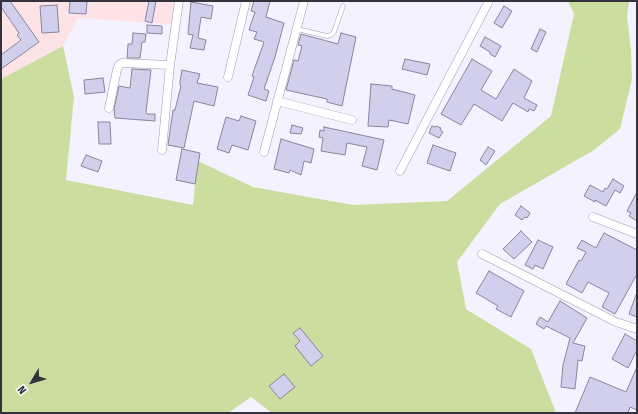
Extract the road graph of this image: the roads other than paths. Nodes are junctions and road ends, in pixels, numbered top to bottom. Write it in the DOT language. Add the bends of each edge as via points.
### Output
graph roads {
  1 [pos="179,1"];
  2 [pos="246,1"];
  3 [pos="304,1"];
  4 [pos="489,1"];
  5 [pos="343,6"];
  6 [pos="296,29"];
  7 [pos="170,65"];
  8 [pos="228,77"];
  9 [pos="277,101"];
  10 [pos="110,108"];
  11 [pos="352,120"];
  12 [pos="162,150"];
  13 [pos="264,152"];
  14 [pos="400,172"];
  15 [pos="593,217"];
  16 [pos="637,234"];
  17 [pos="482,254"];
  18 [pos="637,329"];
  1 -- 7 [label="street"];
  2 -- 8 [label="street"];
  3 -- 6 [label="street"];
  4 -- 14 [label="street"];
  5 -- 6 [label="lane" via="334,32 330,35"];
  6 -- 9 [label="street"];
  7 -- 10 [label="street" via="119,65"];
  7 -- 12 [label="street"];
  9 -- 11 [label="street"];
  9 -- 13 [label="street"];
  15 -- 16 [label="street"];
  17 -- 18 [label="street" via="616,322"];
}
